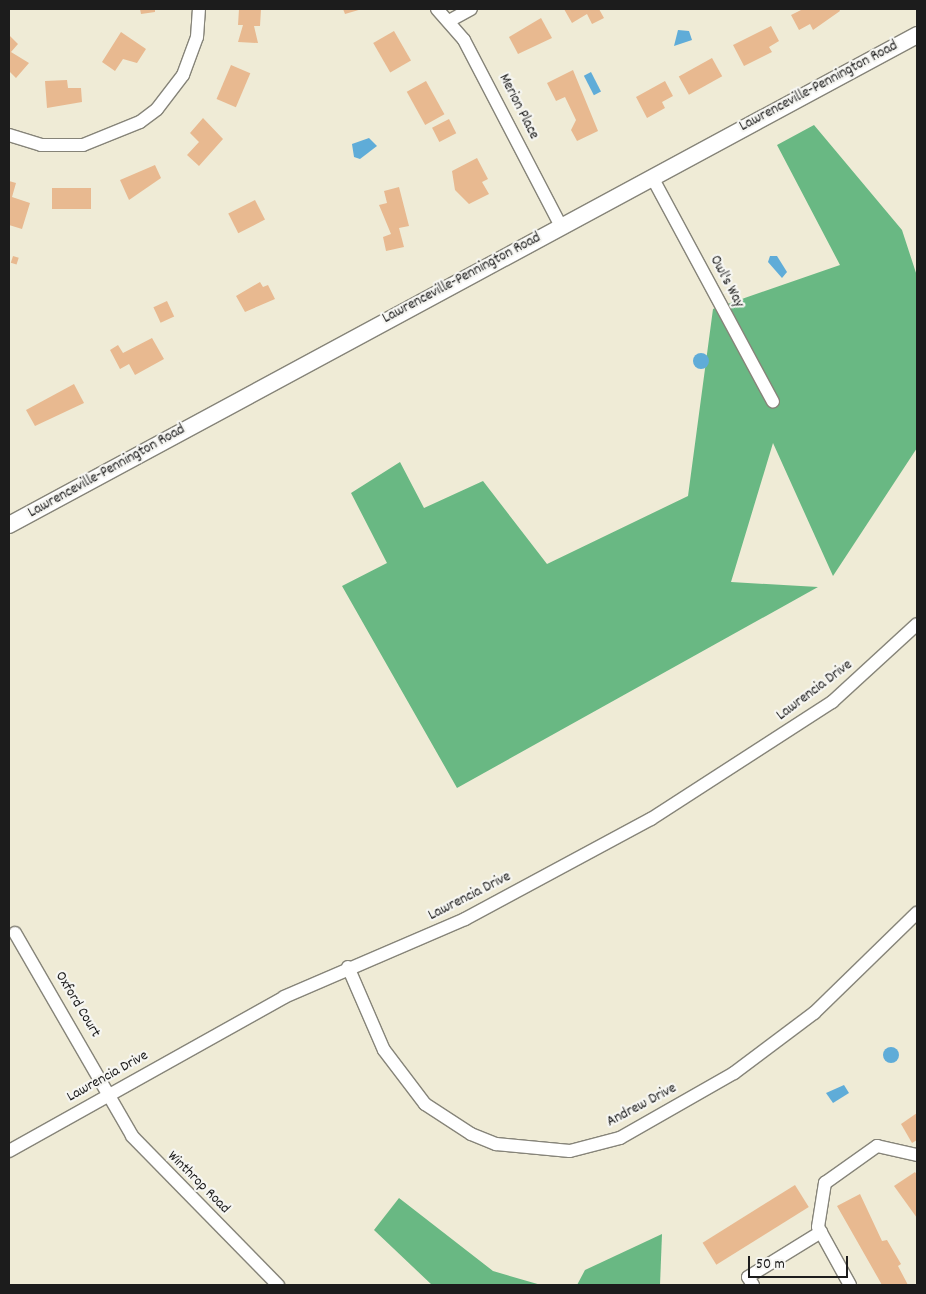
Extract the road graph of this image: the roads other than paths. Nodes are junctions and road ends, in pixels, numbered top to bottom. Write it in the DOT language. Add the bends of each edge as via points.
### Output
graph roads {
  1 [pos="199,9"];
  2 [pos="438,9"];
  3 [pos="471,9"];
  4 [pos="449,21"];
  5 [pos="917,35"];
  6 [pos="9,135"];
  7 [pos="652,176"];
  8 [pos="561,226"];
  9 [pos="773,402"];
  10 [pos="9,525"];
  11 [pos="917,624"];
  12 [pos="917,913"];
  13 [pos="15,933"];
  14 [pos="348,967"];
  15 [pos="111,1093"];
  16 [pos="9,1151"];
  17 [pos="917,1155"];
  18 [pos="821,1232"];
  19 [pos="275,1284"];
  20 [pos="753,1285"];
  21 [pos="850,1285"];
  1 -- 6 [label="street" via="196,37 183,75 140,122 83,145 41,145"];
  2 -- 4 [label="street, Merion Place"];
  3 -- 4 [label="street"];
  4 -- 8 [label="street, Merion Place" via="476,62"];
  5 -- 7 [label="street, Lawrenceville-Pennington Road"];
  7 -- 8 [label="street, Lawrenceville-Pennington Road"];
  7 -- 9 [label="street, Owl's Way"];
  8 -- 10 [label="street, Lawrenceville-Pennington Road"];
  11 -- 14 [label="street, Lawrencia Drive" via="832,702 651,819 465,920"];
  12 -- 14 [label="street, Andrew Drive" via="814,1013 734,1073 620,1138 570,1151 496,1144 471,1134 425,1104 389,1058"];
  13 -- 15 [label="street, Oxford Court"];
  14 -- 15 [label="street, Lawrencia Drive"];
  15 -- 16 [label="street, Lawrencia Drive"];
  15 -- 19 [label="street, Winthrop Road" via="148,1157"];
  17 -- 18 [label="street" via="877,1146 825,1184"];
  18 -- 20 [label="street" via="748,1277"];
  18 -- 21 [label="street"];
}
